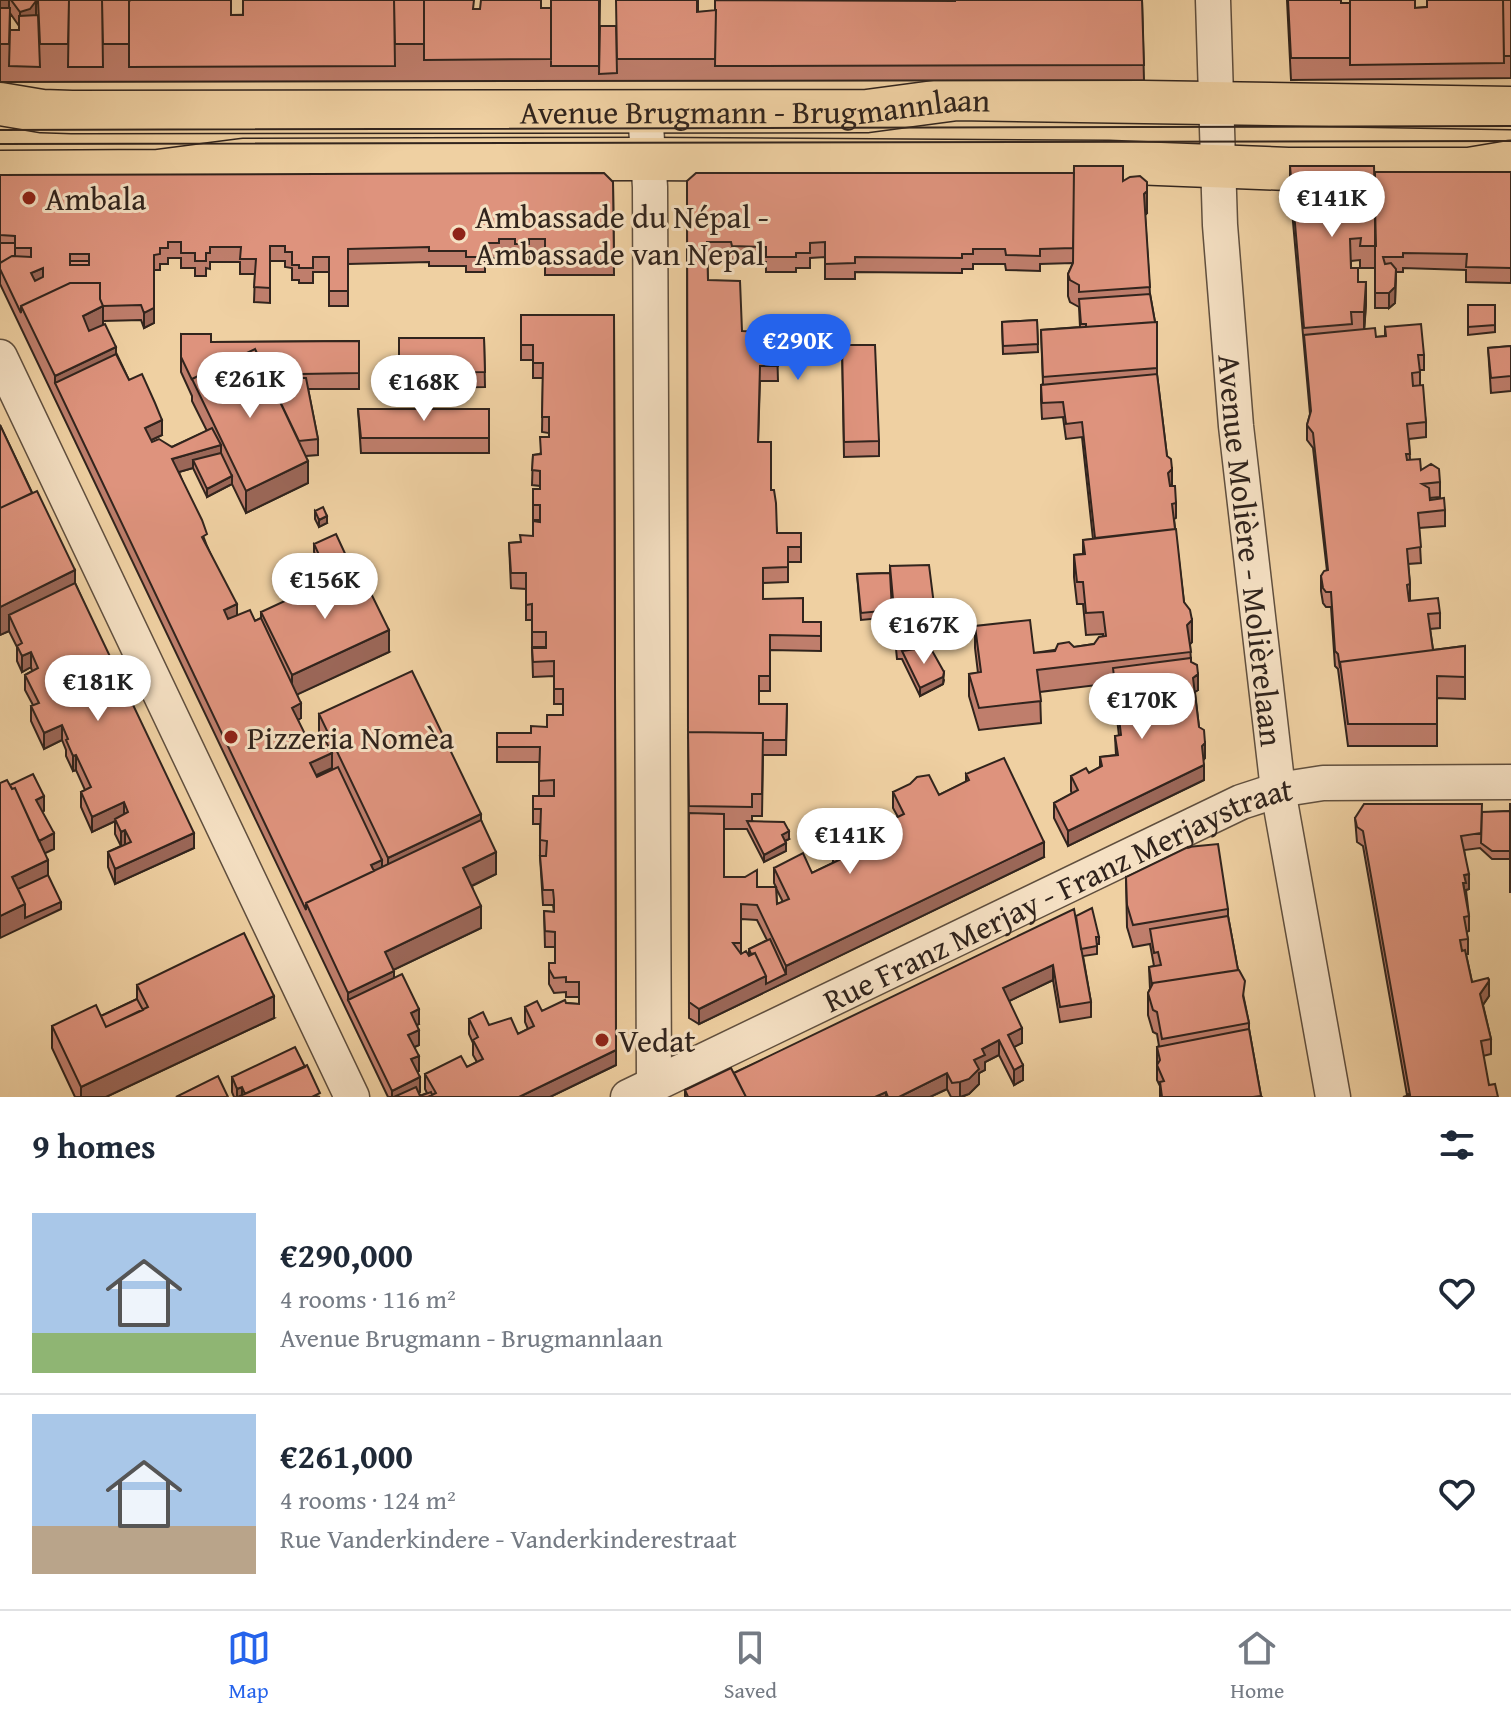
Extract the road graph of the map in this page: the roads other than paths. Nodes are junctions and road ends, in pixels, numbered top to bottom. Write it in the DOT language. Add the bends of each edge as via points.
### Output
graph roads {
  1 [pos="1213,0"];
  2 [pos="0,104"];
  3 [pos="1216,104"];
  4 [pos="1511,108"];
  5 [pos="645,110"];
  6 [pos="648,159"];
  7 [pos="1511,162"];
  8 [pos="1218,166"];
  9 [pos="0,172"];
  10 [pos="0,357"];
  11 [pos="1511,782"];
  12 [pos="1278,790"];
  13 [pos="641,1091"];
  14 [pos="352,1097"];
  15 [pos="1333,1097"];
  1 -- 3 [label="street, Avenue Molière - Molièrelaan"];
  2 -- 5 [label="main road, Avenue Brugmann - Brugmannlaan" via="72,112"];
  3 -- 4 [label="main road, Avenue Brugmann - Brugmannlaan"];
  3 -- 5 [label="main road, Avenue Brugmann - Brugmannlaan" via="957,99 867,111"];
  3 -- 8 [label="street, Avenue Molière - Molièrelaan"];
  5 -- 6 [label="street"];
  6 -- 8 [label="main road, Avenue Brugmann - Brugmannlaan"];
  6 -- 9 [label="main road, Avenue Brugmann - Brugmannlaan" via="243,160 158,171"];
  6 -- 13 [label="street"];
  7 -- 8 [label="main road, Avenue Brugmann - Brugmannlaan" via="1469,169"];
  8 -- 12 [label="street, Avenue Molière - Molièrelaan" via="1236,426"];
  10 -- 14 [label="street"];
  11 -- 12 [label="street, Rue Franz Merjay - Franz Merjaystraat" via="1323,783"];
  12 -- 13 [label="street, Rue Franz Merjay - Franz Merjaystraat" via="1241,802"];
  12 -- 15 [label="street, Avenue Molière - Molièrelaan"];
}
